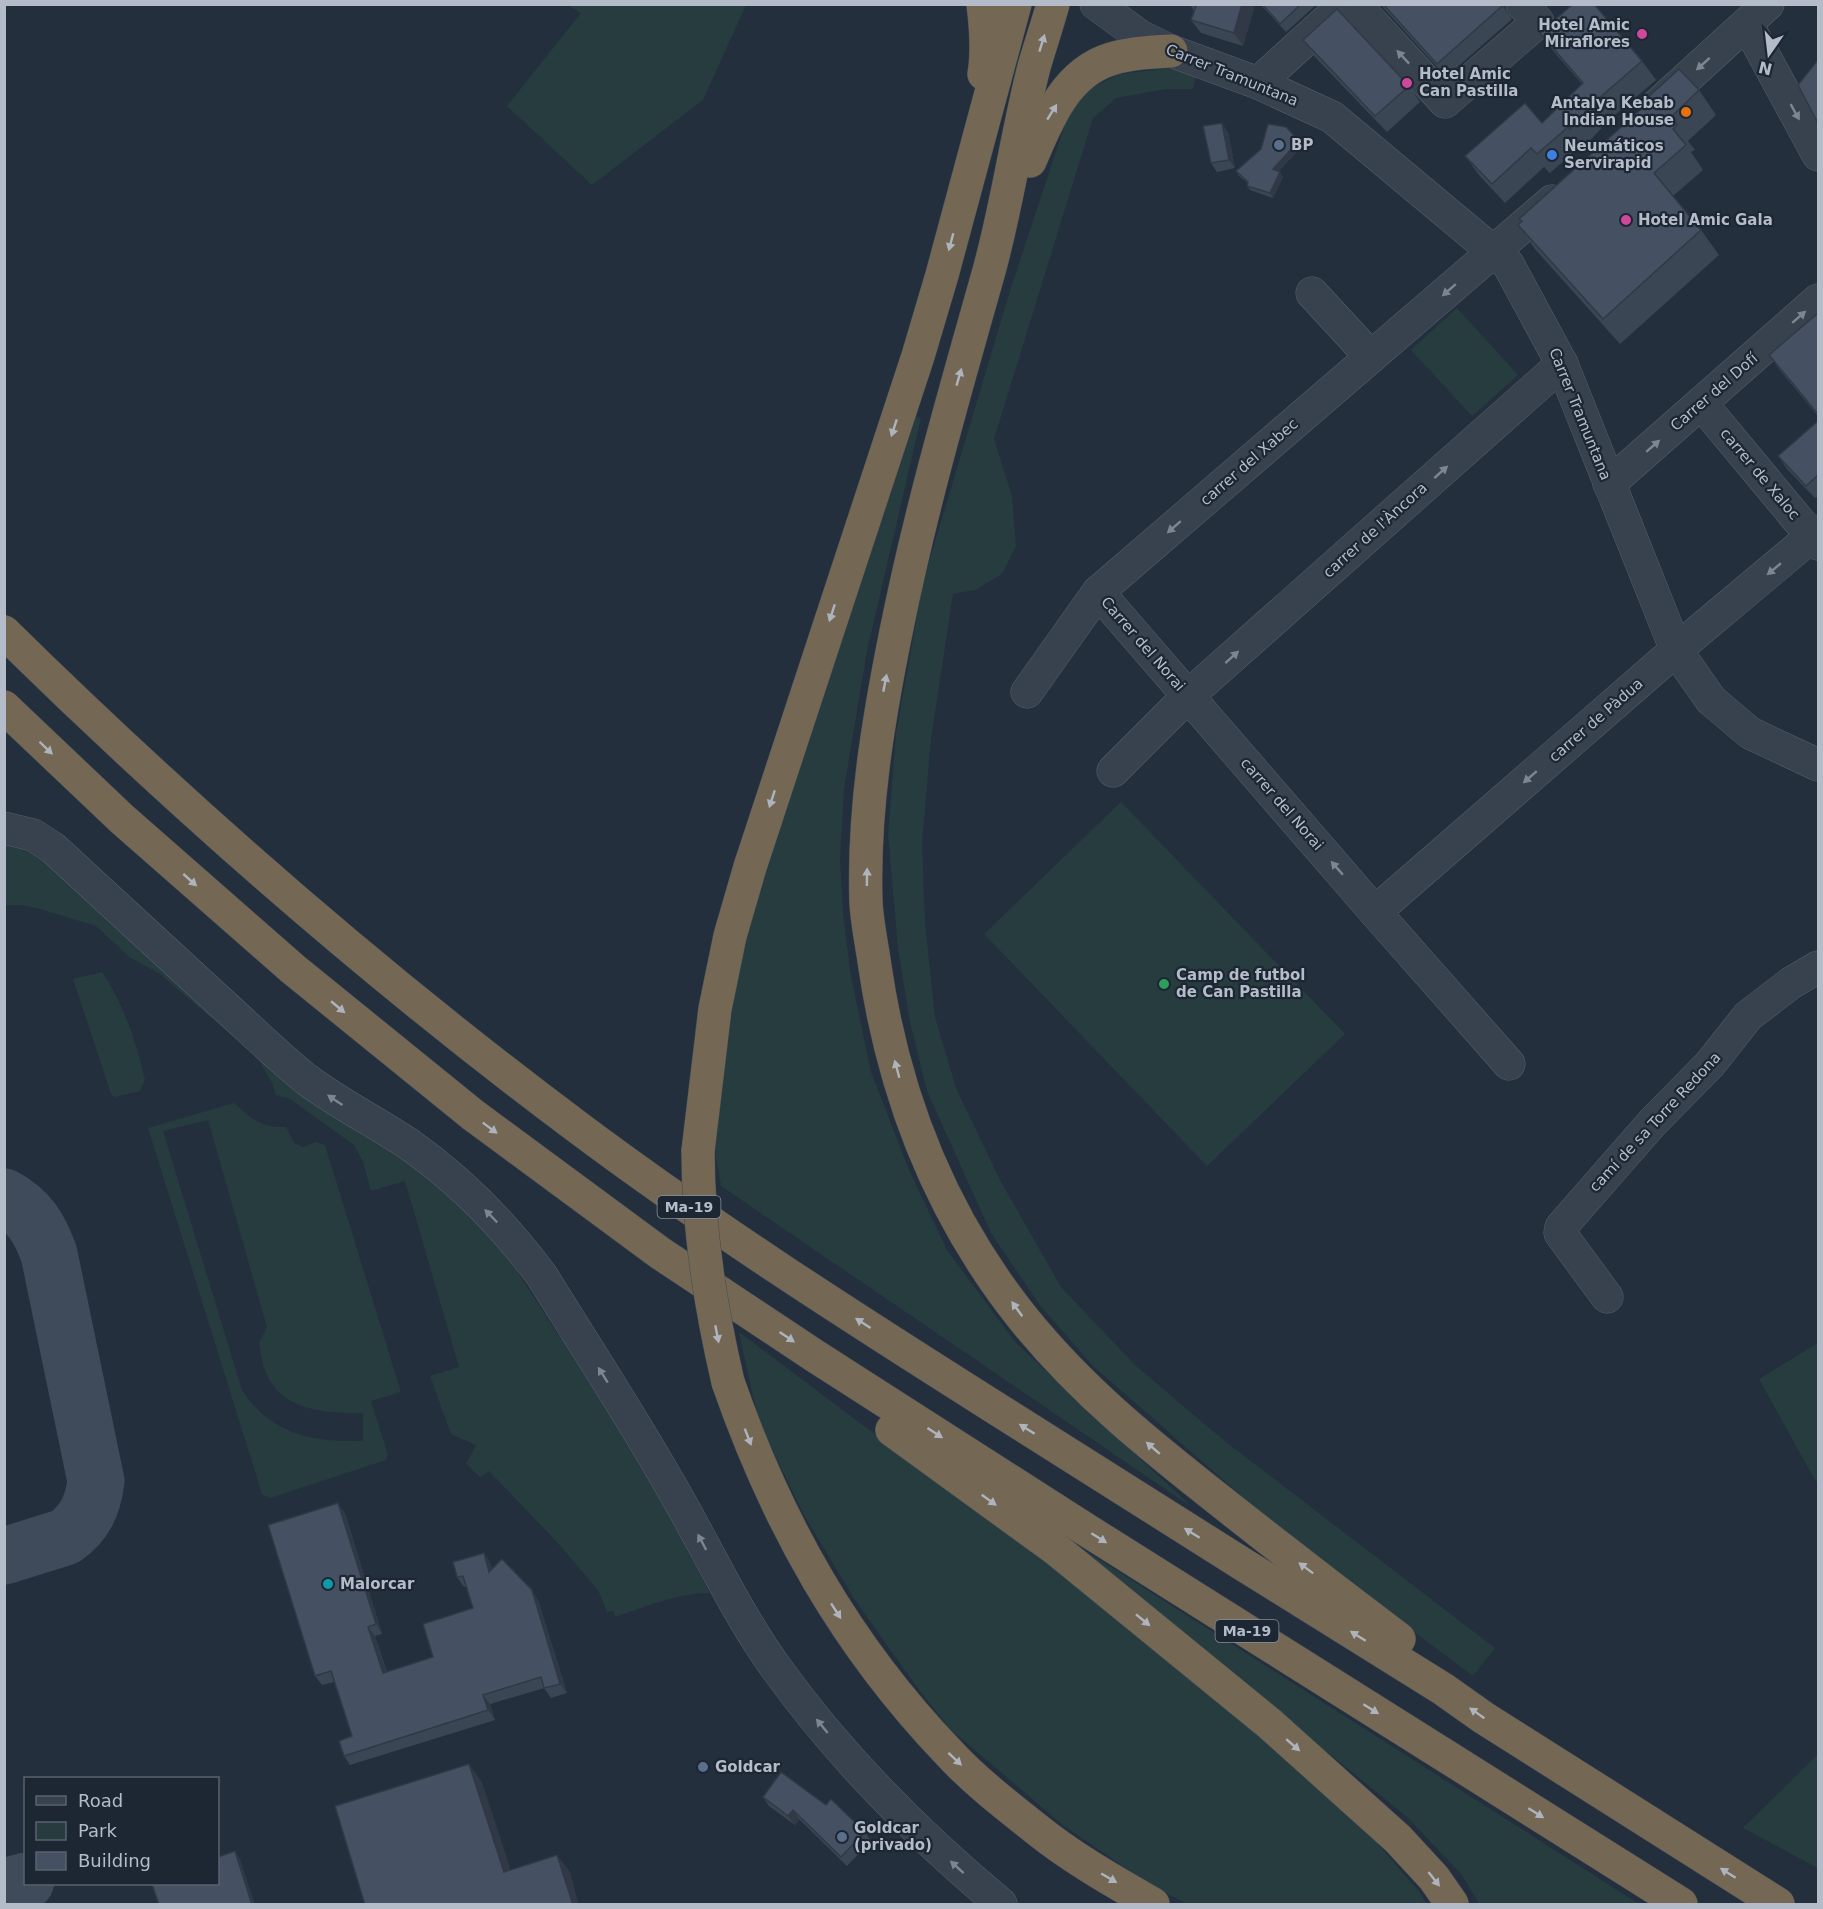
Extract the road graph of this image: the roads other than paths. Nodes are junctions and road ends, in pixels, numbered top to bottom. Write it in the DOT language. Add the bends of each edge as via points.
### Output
graph roads {
  1 [pos="983,4"];
  2 [pos="1016,4"];
  3 [pos="1053,4"];
  4 [pos="1096,4"];
  5 [pos="1345,4"];
  6 [pos="1355,4"];
  7 [pos="1530,13"];
  8 [pos="1757,14"];
  9 [pos="1171,51"];
  10 [pos="1258,83"];
  11 [pos="1635,126"];
  12 [pos="1818,155"];
  13 [pos="1575,180"];
  14 [pos="966,185"];
  15 [pos="997,244"];
  16 [pos="1493,252"];
  17 [pos="1312,293"];
  18 [pos="1818,300"];
  19 [pos="1371,357"];
  20 [pos="1562,364"];
  21 [pos="1701,403"];
  22 [pos="1609,484"];
  23 [pos="1816,537"];
  24 [pos="1098,592"];
  25 [pos="4,632"];
  26 [pos="1676,650"];
  27 [pos="1027,692"];
  28 [pos="1188,696"];
  29 [pos="4,707"];
  30 [pos="1818,765"];
  31 [pos="1113,771"];
  32 [pos="4,828"];
  33 [pos="1375,912"];
  34 [pos="1818,967"];
  35 [pos="1509,1064"];
  36 [pos="1607,1297"];
  37 [pos="815,1356"];
  38 [pos="1443,1689"];
  39 [pos="1001,1905"];
  40 [pos="1154,1905"];
  41 [pos="1452,1905"];
  42 [pos="1681,1905"];
  43 [pos="1778,1905"];
  1 -- 14 [label="highway" via="986,61"];
  2 -- 14 [label="highway"];
  15 -- 3 [label="highway, one-way" via="1034,68"];
  4 -- 9 [label="street, Carrer Tramuntana" via="1140,36"];
  5 -- 10 [label="street"];
  7 -- 6 [label="street, one-way" via="1445,102"];
  8 -- 11 [label="street, one-way"];
  8 -- 12 [label="street, one-way"];
  9 -- 10 [label="street, Carrer Tramuntana"];
  15 -- 9 [label="highway, one-way" via="1047,121 1078,78 1103,61"];
  10 -- 16 [label="street, Carrer Tramuntana" via="1332,117"];
  13 -- 16 [label="street"];
  14 -- 40 [label="highway, one-way, bridge" via="918,356 730,936 715,1010 698,1151 701,1239 728,1382 748,1438 771,1494 836,1612 915,1716 951,1756 1036,1829"];
  38 -- 15 [label="highway, one-way" via="1426,1660 1157,1452 1078,1381 1021,1315 970,1243 940,1189 913,1125 881,1005 866,905 869,798 880,711 912,552"];
  16 -- 19 [label="street, carrer del Xabec, one-way"];
  16 -- 20 [label="street, Carrer Tramuntana" via="1508,264"];
  17 -- 19 [label="street"];
  21 -- 18 [label="street, Carrer del Dofí, one-way"];
  19 -- 24 [label="street, carrer del Xabec, one-way"];
  20 -- 22 [label="street, Carrer Tramuntana"];
  28 -- 20 [label="street, carrer de l'Àncora, one-way"];
  22 -- 21 [label="street, Carrer del Dofí, one-way"];
  21 -- 23 [label="street, carrer de Xaloc"];
  22 -- 26 [label="street, Carrer Tramuntana"];
  23 -- 26 [label="street, carrer de Pàdua, one-way"];
  24 -- 27 [label="street, carrer del Xabec"];
  24 -- 28 [label="street, Carrer del Norai"];
  38 -- 25 [label="highway, Ma-19, one-way" via="891,1342 707,1220 585,1133 476,1050 286,892"];
  26 -- 30 [label="street, Carrer Tramuntana" via="1711,700 1750,733"];
  26 -- 33 [label="street, carrer de Pàdua, one-way"];
  28 -- 31 [label="street, carrer de l'Àncora"];
  33 -- 28 [label="street, carrer del Norai, one-way"];
  29 -- 37 [label="highway, Ma-19, one-way" via="181,872 381,1043 651,1246"];
  39 -- 32 [label="street, one-way" via="892,1804 794,1692 741,1614 669,1482 542,1276 496,1221 409,1144 338,1102 288,1064 53,849 33,835"];
  33 -- 35 [label="street, carrer del Norai"];
  34 -- 36 [label="street, camí de sa Torre Redona" via="1748,1016 1710,1064 1652,1123 1561,1227 1560,1233"];
  37 -- 41 [label="highway, one-way" via="876,1419 1057,1550 1270,1724 1398,1839 1434,1878"];
  37 -- 42 [label="highway, Ma-19, one-way"];
  43 -- 38 [label="highway, Ma-19, one-way"];
}
